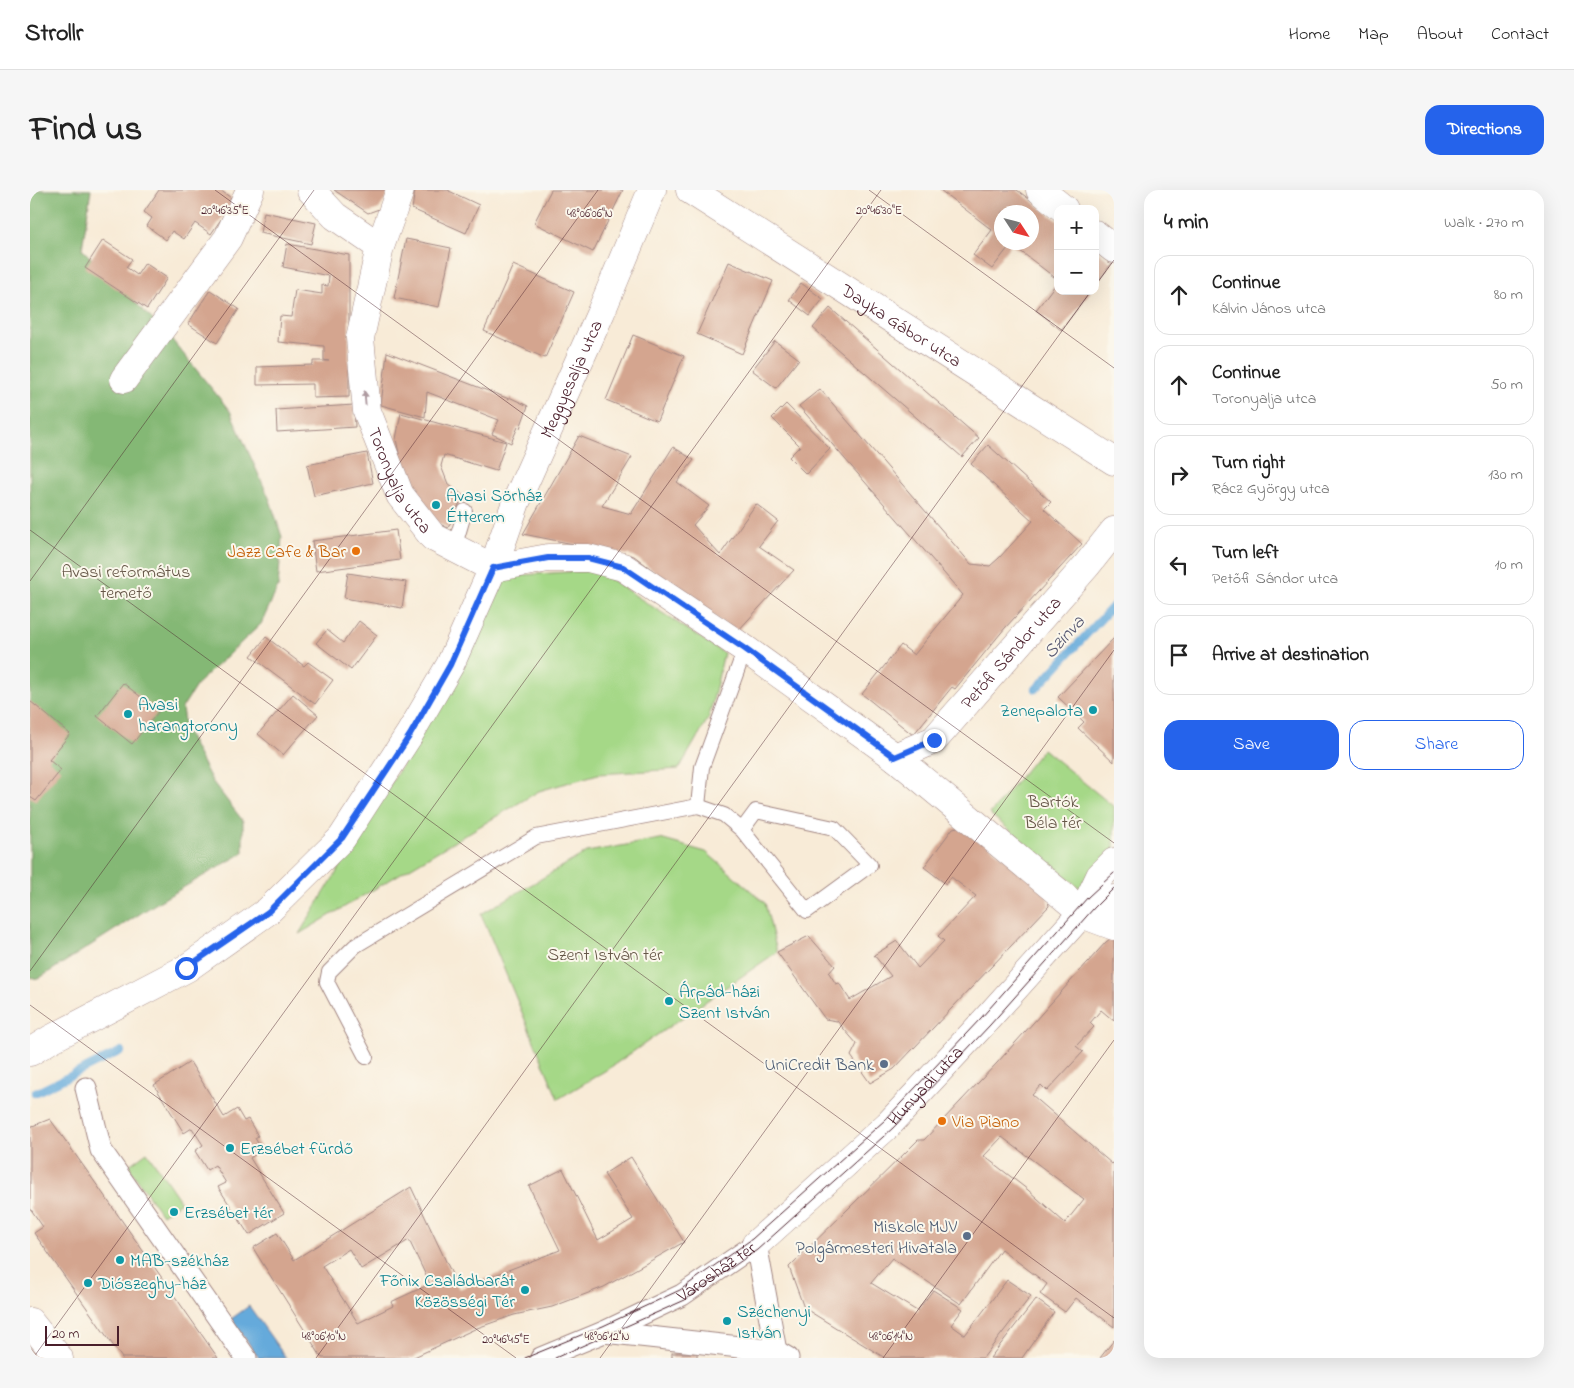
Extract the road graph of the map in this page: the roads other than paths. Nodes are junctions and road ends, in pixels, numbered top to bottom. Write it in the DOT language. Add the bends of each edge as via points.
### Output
graph roads {
  1 [pos="250,190"];
  2 [pos="312,190"];
  3 [pos="400,190"];
  4 [pos="652,190"];
  5 [pos="690,190"];
  6 [pos="1040,190"];
  7 [pos="1059,205"];
  8 [pos="1099,237"];
  9 [pos="380,247"];
  10 [pos="1114,249"];
  11 [pos="124,379"];
  12 [pos="1114,460"];
  13 [pos="465,511"];
  14 [pos="1114,532"];
  15 [pos="454,548"];
  16 [pos="493,568"];
  17 [pos="745,649"];
  18 [pos="895,757"];
  19 [pos="698,806"];
  20 [pos="742,830"];
  21 [pos="1114,862"];
  22 [pos="1114,899"];
  23 [pos="1083,912"];
  24 [pos="1114,926"];
  25 [pos="30,1052"];
  26 [pos="366,1057"];
  27 [pos="86,1088"];
  28 [pos="756,1244"];
  29 [pos="30,1322"];
  30 [pos="604,1332"];
  31 [pos="782,1355"];
  32 [pos="59,1358"];
  33 [pos="246,1358"];
  34 [pos="541,1358"];
  1 -- 11 [label="street" via="228,238"];
  2 -- 9 [label="street" via="335,216"];
  3 -- 9 [label="street, Toronyalja utca"];
  4 -- 16 [label="street, Meggyesalja utca" via="516,502"];
  5 -- 12 [label="street, Dayka Gábor utca"];
  6 -- 7 [label="street"];
  8 -- 10 [label="street"];
  15 -- 9 [label="street, Toronyalja utca, one-way" via="433,537 400,495 367,411 360,338"];
  13 -- 15 [label="lane"];
  14 -- 18 [label="street, Petőfi Sándor utca" via="934,740"];
  15 -- 16 [label="street, Toronyalja utca"];
  16 -- 17 [label="street" via="548,558 588,558 623,567"];
  16 -- 25 [label="street" via="450,665 410,735 342,838 268,912 186,968"];
  17 -- 18 [label="street"];
  17 -- 19 [label="lane" via="702,767"];
  18 -- 23 [label="street"];
  19 -- 20 [label="lane" via="724,815"];
  19 -- 26 [label="lane" via="536,837 355,946 329,972 327,982"];
  20 -- 20 [label="lane" via="808,911 870,865 834,828 756,811"];
  21 -- 23 [label="street, Hunyadi utca" via="1100,876"];
  22 -- 23 [label="street, Hunyadi utca"];
  23 -- 24 [label="street"];
  23 -- 28 [label="street, Hunyadi utca" via="890,1124"];
  27 -- 33 [label="street" via="101,1150"];
  28 -- 30 [label="street, Városház tér" via="682,1295"];
  28 -- 31 [label="street, Városház tér"];
  29 -- 32 [label="street"];
  30 -- 31 [label="street, Városház tér"];
  30 -- 34 [label="street, Városház tér"];
}
